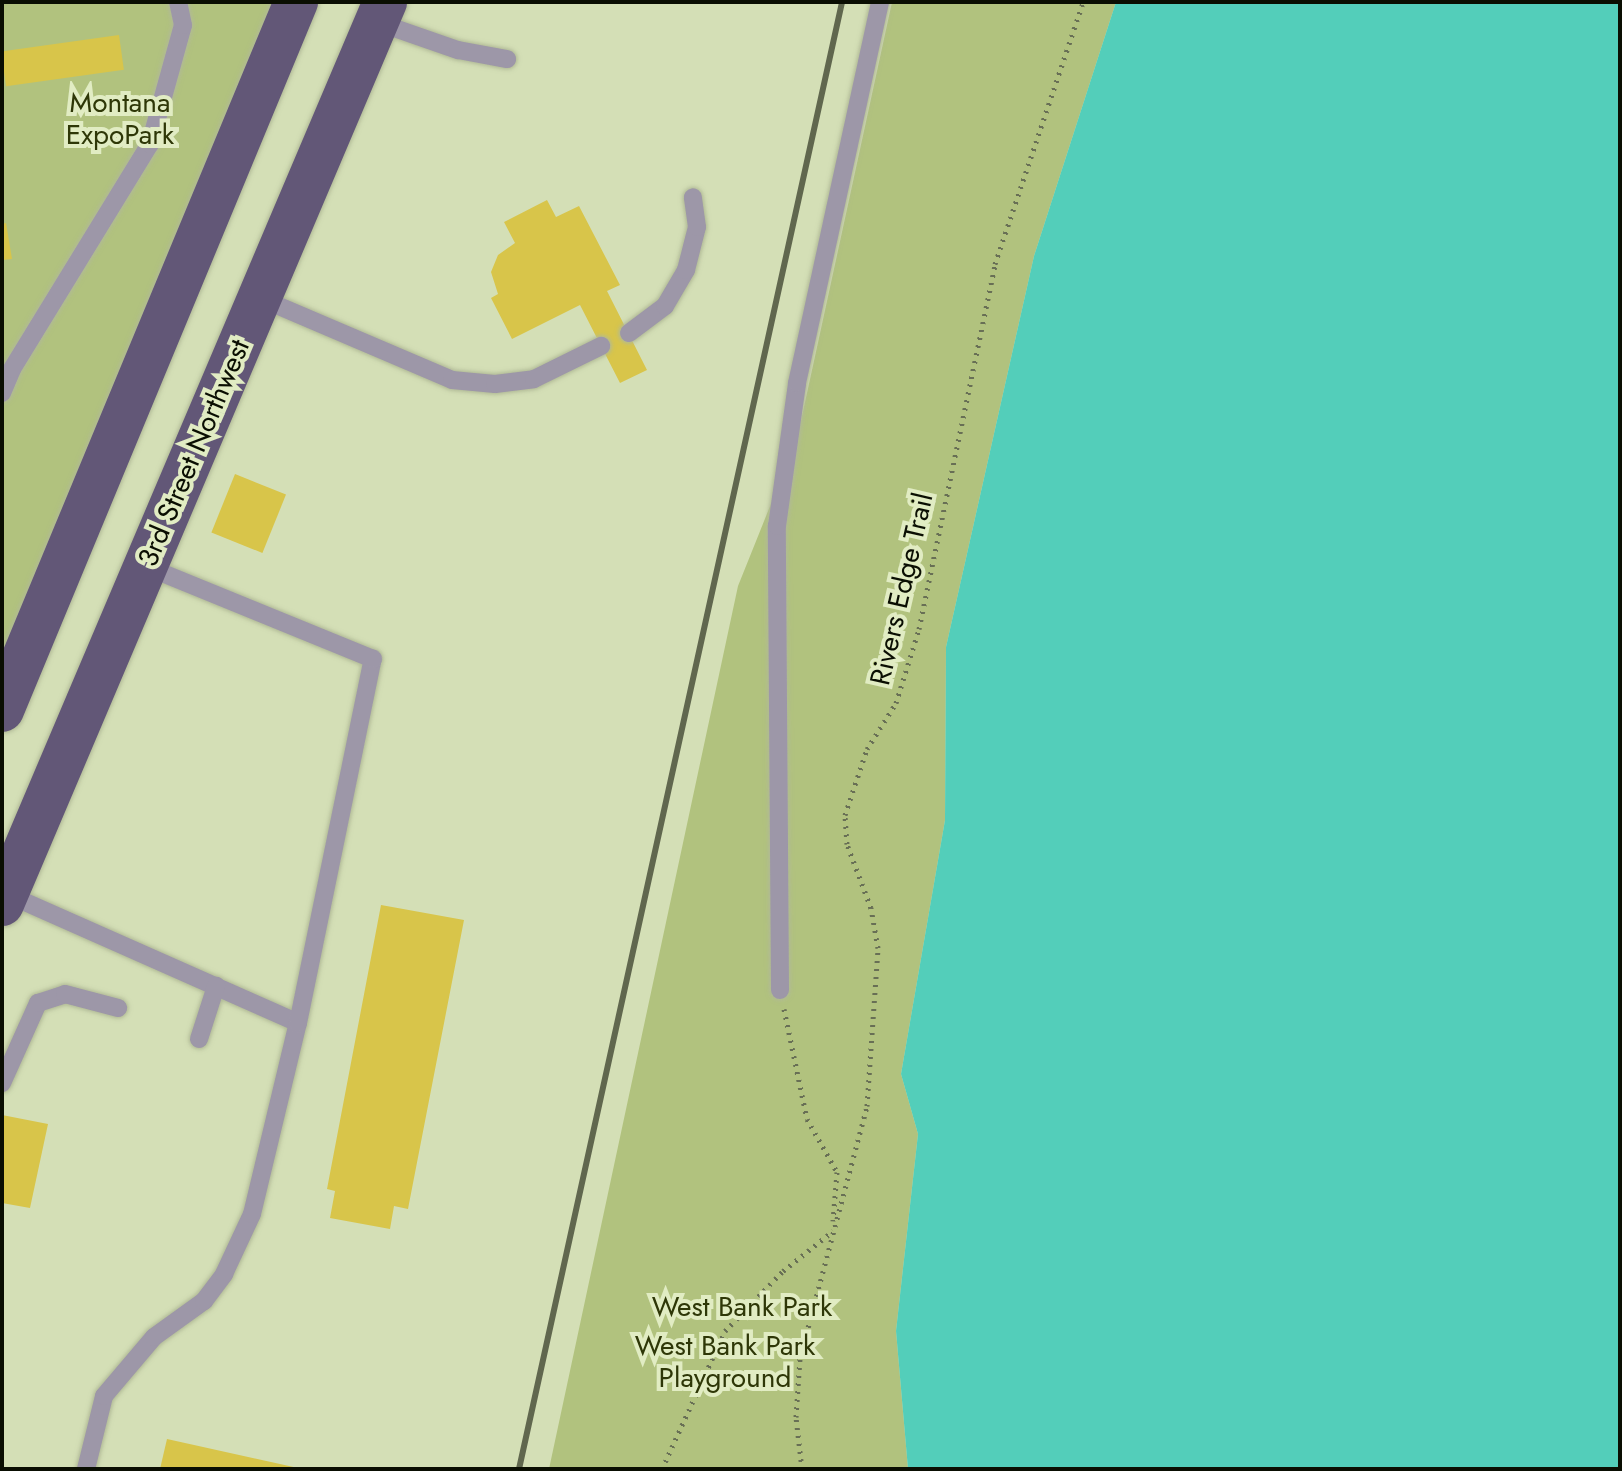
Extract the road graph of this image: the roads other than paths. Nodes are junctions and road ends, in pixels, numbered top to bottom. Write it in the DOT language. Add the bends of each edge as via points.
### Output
graph roads {
  1 [pos="178,2"];
  2 [pos="296,2"];
  3 [pos="880,2"];
  4 [pos="381,12"];
  5 [pos="507,59"];
  6 [pos="693,197"];
  7 [pos="260,298"];
  8 [pos="629,333"];
  9 [pos="601,346"];
  10 [pos="2,393"];
  11 [pos="147,567"];
  12 [pos="2,710"];
  13 [pos="4,899"];
  14 [pos="216,986"];
  15 [pos="780,990"];
  16 [pos="118,1008"];
  17 [pos="298,1023"];
  18 [pos="199,1039"];
  19 [pos="2,1083"];
  20 [pos="86,1469"];
  1 -- 10 [label="lane" via="183,25 150,144"];
  2 -- 12 [label="highway"];
  3 -- 15 [label="lane" via="797,383 777,526"];
  4 -- 5 [label="lane" via="458,50"];
  4 -- 7 [label="highway, 3rd Street Northwest"];
  6 -- 8 [label="lane" via="697,227 686,270 665,306"];
  7 -- 9 [label="lane" via="452,380 495,384 534,379"];
  7 -- 11 [label="highway, 3rd Street Northwest"];
  11 -- 13 [label="highway, 3rd Street Northwest"];
  11 -- 17 [label="lane" via="373,659"];
  13 -- 14 [label="lane"];
  14 -- 17 [label="lane"];
  14 -- 18 [label="lane"];
  16 -- 19 [label="lane" via="65,994 38,1003"];
  17 -- 20 [label="lane" via="252,1214 230,1263 204,1301 154,1337 120,1373 104,1396"];
}
